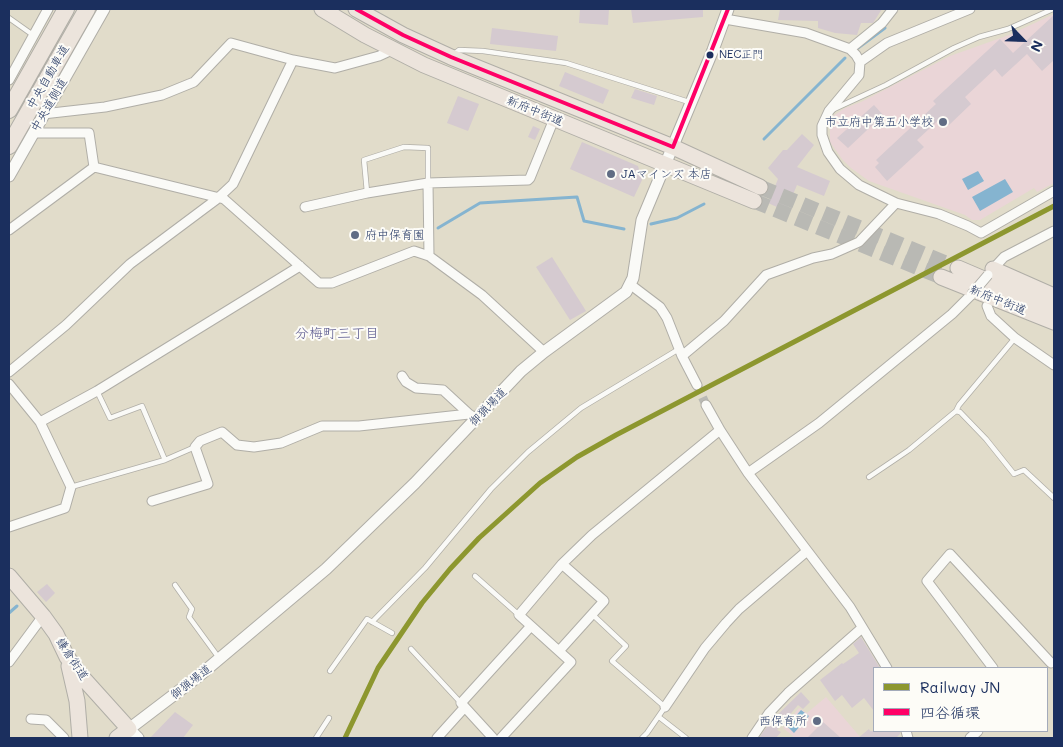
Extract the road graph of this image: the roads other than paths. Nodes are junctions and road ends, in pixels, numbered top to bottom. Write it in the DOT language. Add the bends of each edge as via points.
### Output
graph roads {
  1 [pos="48,9"];
  2 [pos="66,9"];
  3 [pos="87,9"];
  4 [pos="104,9"];
  5 [pos="322,9"];
  6 [pos="356,9"];
  7 [pos="893,9"];
  8 [pos="970,9"];
  9 [pos="1053,9"];
  10 [pos="726,14"];
  11 [pos="9,18"];
  12 [pos="33,35"];
  13 [pos="850,49"];
  14 [pos="392,50"];
  15 [pos="451,57"];
  16 [pos="293,60"];
  17 [pos="860,62"];
  18 [pos="9,80"];
  19 [pos="691,103"];
  20 [pos="9,110"];
  21 [pos="829,111"];
  22 [pos="43,114"];
  23 [pos="554,119"];
  24 [pos="33,133"];
  25 [pos="9,146"];
  26 [pos="673,147"];
  27 [pos="665,165"];
  28 [pos="94,166"];
  29 [pos="9,176"];
  30 [pos="428,183"];
  31 [pos="760,186"];
  32 [pos="1054,191"];
  33 [pos="367,193"];
  34 [pos="218,197"];
  35 [pos="754,201"];
  36 [pos="896,203"];
  37 [pos="305,207"];
  38 [pos="9,230"];
  39 [pos="1054,231"];
  40 [pos="429,256"];
  41 [pos="300,266"];
  42 [pos="958,268"];
  43 [pos="990,272"];
  44 [pos="942,276"];
  45 [pos="631,285"];
  46 [pos="1054,296"];
  47 [pos="970,297"];
  48 [pos="987,306"];
  49 [pos="1054,309"];
  50 [pos="1054,322"];
  51 [pos="1054,334"];
  52 [pos="1015,338"];
  53 [pos="544,352"];
  54 [pos="680,352"];
  55 [pos="1054,365"];
  56 [pos="9,372"];
  57 [pos="402,376"];
  58 [pos="9,384"];
  59 [pos="697,385"];
  60 [pos="98,391"];
  61 [pos="706,405"];
  62 [pos="956,411"];
  63 [pos="473,417"];
  64 [pos="40,422"];
  65 [pos="720,430"];
  66 [pos="195,447"];
  67 [pos="165,460"];
  68 [pos="748,473"];
  69 [pos="869,477"];
  70 [pos="72,487"];
  71 [pos="1054,498"];
  72 [pos="152,501"];
  73 [pos="9,527"];
  74 [pos="807,551"];
  75 [pos="562,564"];
  76 [pos="9,576"];
  77 [pos="474,576"];
  78 [pos="175,585"];
  79 [pos="592,614"];
  80 [pos="519,615"];
  81 [pos="44,616"];
  82 [pos="372,622"];
  83 [pos="531,626"];
  84 [pos="862,628"];
  85 [pos="392,633"];
  86 [pos="411,649"];
  87 [pos="559,651"];
  88 [pos="67,657"];
  89 [pos="220,659"];
  90 [pos="9,662"];
  91 [pos="1050,664"];
  92 [pos="886,667"];
  93 [pos="991,667"];
  94 [pos="330,671"];
  95 [pos="462,706"];
  96 [pos="665,707"];
  97 [pos="659,717"];
  98 [pos="329,718"];
  99 [pos="31,719"];
  100 [pos="128,735"];
  101 [pos="64,738"];
  102 [pos="80,738"];
  103 [pos="316,738"];
  104 [pos="437,738"];
  105 [pos="493,738"];
  106 [pos="501,738"];
  107 [pos="642,738"];
  108 [pos="686,738"];
  109 [pos="752,738"];
  1 -- 12 [label="street"];
  2 -- 20 [label="highway, 中央自動車道"];
  3 -- 25 [label="highway, 中央自動車道"];
  4 -- 22 [label="street, 中央道側道"];
  5 -- 14 [label="main road, 新府中街道"];
  6 -- 15 [label="main road, 新府中街道"];
  7 -- 13 [label="street" via="882,23"];
  8 -- 17 [label="street" via="887,43"];
  9 -- 21 [label="lane" via="954,48"];
  10 -- 13 [label="street"];
  10 -- 19 [label="street"];
  11 -- 12 [label="lane"];
  12 -- 18 [label="street"];
  13 -- 17 [label="street"];
  14 -- 16 [label="street" via="336,68"];
  14 -- 23 [label="main road, 新府中街道"];
  15 -- 19 [label="lane" via="459,50 483,51 566,63"];
  15 -- 26 [label="main road, 新府中街道"];
  16 -- 22 [label="street" via="231,43 194,82 162,95 105,107"];
  16 -- 34 [label="street" via="233,184"];
  17 -- 21 [label="street" via="859,75"];
  19 -- 26 [label="street"];
  21 -- 36 [label="street" via="822,126 822,135 828,152 840,169 859,185"];
  22 -- 24 [label="street, 中央道側道"];
  23 -- 27 [label="main road, 新府中街道"];
  23 -- 30 [label="street" via="528,180"];
  24 -- 28 [label="street" via="89,133"];
  24 -- 29 [label="street, 中央道側道"];
  26 -- 27 [label="street"];
  26 -- 31 [label="main road, 新府中街道"];
  27 -- 35 [label="main road, 新府中街道"];
  27 -- 45 [label="street" via="642,220"];
  28 -- 34 [label="street"];
  28 -- 38 [label="street"];
  30 -- 33 [label="street"];
  30 -- 33 [label="lane" via="428,148 404,147 364,160"];
  30 -- 40 [label="street"];
  32 -- 36 [label="street" via="981,233 939,214"];
  33 -- 37 [label="street"];
  34 -- 41 [label="street"];
  34 -- 56 [label="street" via="130,264 66,325"];
  36 -- 54 [label="street" via="859,242 766,275 724,321"];
  39 -- 43 [label="street" via="1004,257"];
  40 -- 41 [label="street" via="414,251 332,283 319,283"];
  40 -- 53 [label="street" via="482,295"];
  41 -- 60 [label="street"];
  42 -- 49 [label="main road, 新府中街道"];
  43 -- 46 [label="main road"];
  43 -- 47 [label="street, bridge"];
  44 -- 50 [label="main road, 新府中街道"];
  45 -- 53 [label="street, 御猟場道" via="620,297"];
  45 -- 54 [label="street" via="660,307"];
  47 -- 48 [label="main road"];
  47 -- 68 [label="street" via="819,423"];
  48 -- 51 [label="main road"];
  48 -- 52 [label="street" via="992,316"];
  52 -- 55 [label="street"];
  52 -- 62 [label="lane"];
  53 -- 63 [label="street, 御猟場道"];
  54 -- 59 [label="street"];
  54 -- 82 [label="lane" via="581,408 528,452 491,489 425,568"];
  57 -- 63 [label="street" via="416,388 443,390"];
  58 -- 64 [label="street"];
  60 -- 64 [label="street"];
  60 -- 67 [label="lane" via="110,418 142,406"];
  61 -- 65 [label="street"];
  62 -- 69 [label="lane"];
  62 -- 71 [label="lane" via="986,439 1014,474 1024,470"];
  63 -- 66 [label="street" via="322,426 282,443 254,447 237,445 222,432"];
  63 -- 89 [label="street, 御猟場道" via="415,483 326,569"];
  64 -- 70 [label="street"];
  65 -- 68 [label="street"];
  65 -- 75 [label="street" via="605,523"];
  66 -- 67 [label="lane"];
  66 -- 72 [label="street" via="208,484"];
  67 -- 70 [label="lane"];
  68 -- 74 [label="street"];
  70 -- 73 [label="street" via="65,508"];
  74 -- 84 [label="street"];
  74 -- 96 [label="street" via="726,623"];
  75 -- 79 [label="street" via="604,602"];
  75 -- 80 [label="street"];
  76 -- 81 [label="main road, 鎌倉街道"];
  77 -- 80 [label="lane"];
  78 -- 89 [label="lane" via="192,608 189,617"];
  79 -- 87 [label="street"];
  79 -- 96 [label="lane" via="626,646 612,661"];
  80 -- 83 [label="street"];
  81 -- 88 [label="main road, 鎌倉街道"];
  81 -- 90 [label="street"];
  82 -- 85 [label="lane"];
  82 -- 94 [label="lane" via="367,619"];
  83 -- 87 [label="street"];
  83 -- 95 [label="street"];
  84 -- 92 [label="street"];
  84 -- 109 [label="street" via="788,693"];
  86 -- 95 [label="lane"];
  87 -- 106 [label="street" via="571,662"];
  88 -- 100 [label="main road, 鎌倉街道"];
  88 -- 102 [label="main road" via="77,701"];
  89 -- 100 [label="street, 御猟場道"];
  91 -- 93 [label="street" via="950,554 926,581"];
  95 -- 104 [label="street"];
  95 -- 105 [label="street"];
  96 -- 97 [label="lane"];
  97 -- 107 [label="lane"];
  97 -- 108 [label="lane"];
  98 -- 103 [label="lane"];
  99 -- 101 [label="street" via="46,720"];
}
